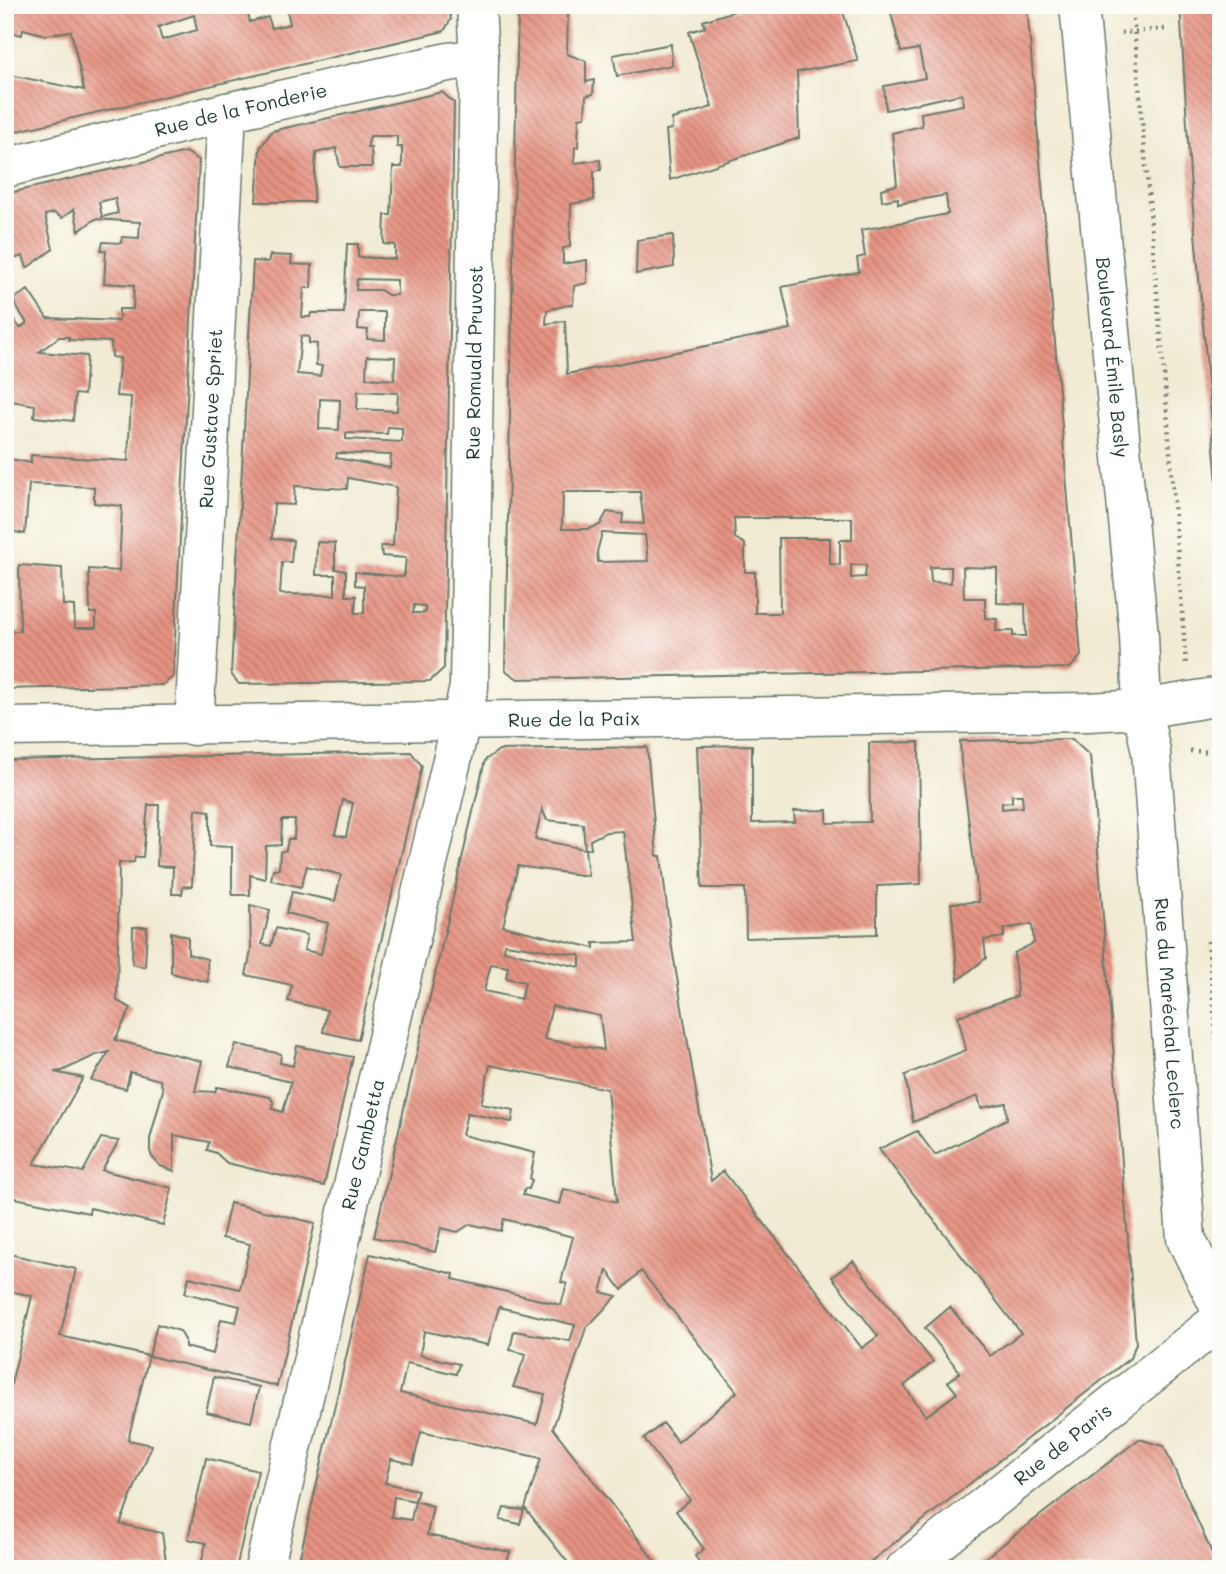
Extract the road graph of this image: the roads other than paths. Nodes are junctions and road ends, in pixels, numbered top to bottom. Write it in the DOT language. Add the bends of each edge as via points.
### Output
graph roads {
  1 [pos="476,5"];
  2 [pos="1079,5"];
  3 [pos="479,58"];
  4 [pos="227,112"];
  5 [pos="5,168"];
  6 [pos="1205,699"];
  7 [pos="1142,709"];
  8 [pos="463,720"];
  9 [pos="194,726"];
  10 [pos="5,727"];
  11 [pos="1221,1310"];
  12 [pos="1221,1319"];
  13 [pos="915,1565"];
  14 [pos="264,1569"];
  1 -- 3 [label="street, Rue Romuald Pruvost"];
  2 -- 7 [label="street, Boulevard Émile Basly" via="1139,636"];
  3 -- 4 [label="street, Rue de la Fonderie"];
  3 -- 8 [label="street, Rue Romuald Pruvost" via="470,687"];
  4 -- 5 [label="street, Rue de la Fonderie"];
  4 -- 9 [label="street, Rue Gustave Spriet"];
  6 -- 7 [label="street, Rue de la Paix"];
  7 -- 8 [label="street, Rue de la Paix"];
  7 -- 11 [label="street, Rue du Maréchal Leclerc" via="1151,752 1186,1239"];
  8 -- 9 [label="street, Rue de la Paix"];
  8 -- 14 [label="street, Rue Gambetta"];
  9 -- 10 [label="street, Rue de la Paix"];
  12 -- 13 [label="street, Rue de Paris"];
}
